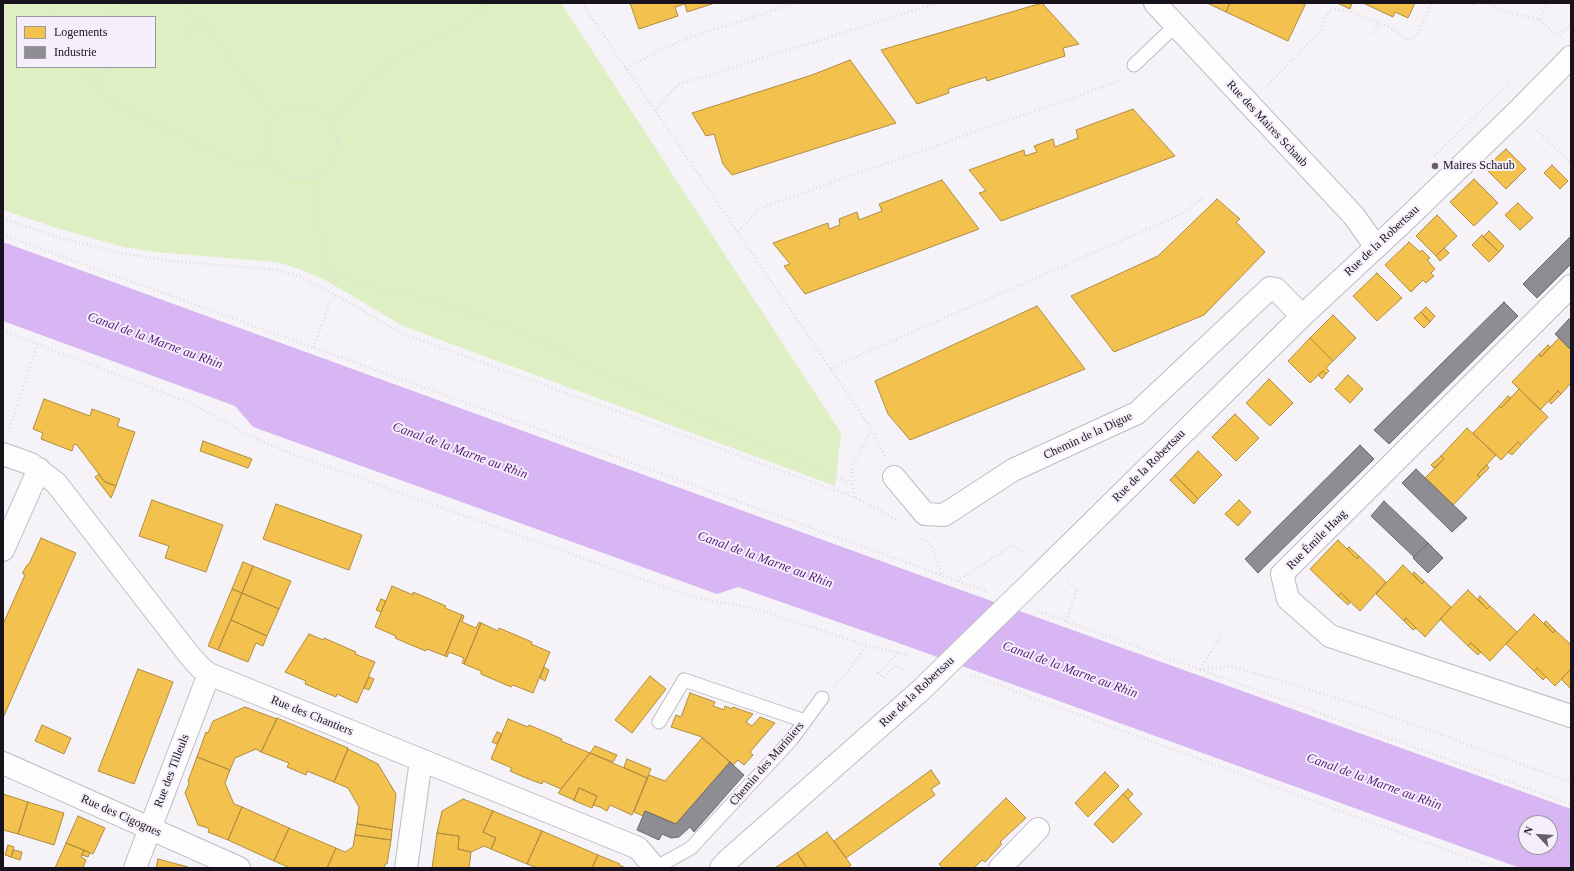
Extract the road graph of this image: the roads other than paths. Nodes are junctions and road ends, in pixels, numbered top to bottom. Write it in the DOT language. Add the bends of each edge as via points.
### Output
graph roads {
  1 [pos="1155,3"];
  2 [pos="1176,25"];
  3 [pos="1571,57"];
  4 [pos="1134,65"];
  5 [pos="1376,247"];
  6 [pos="1571,286"];
  7 [pos="1302,316"];
  8 [pos="4,446"];
  9 [pos="39,469"];
  10 [pos="894,477"];
  11 [pos="3,550"];
  12 [pos="209,674"];
  13 [pos="822,698"];
  14 [pos="1571,716"];
  15 [pos="805,721"];
  16 [pos="659,722"];
  17 [pos="421,760"];
  18 [pos="3,763"];
  19 [pos="150,829"];
  20 [pos="1038,829"];
  21 [pos="135,868"];
  22 [pos="239,868"];
  23 [pos="406,868"];
  24 [pos="655,868"];
  25 [pos="721,868"];
  26 [pos="1000,868"];
  1 -- 2 [label="street, Rue des Maires Schaub"];
  2 -- 4 [label="lane"];
  2 -- 5 [label="street, Rue des Maires Schaub" via="1354,216"];
  3 -- 5 [label="street, Rue de la Robertsau"];
  5 -- 7 [label="street, Rue de la Robertsau"];
  6 -- 14 [label="street, Rue Émile Haag" via="1282,574 1288,599 1330,636"];
  7 -- 10 [label="street, Chemin de la Digue" via="1276,289 1270,288 1137,413 1013,470 944,515 925,514"];
  7 -- 25 [label="street, Rue de la Robertsau, bridge" via="920,691"];
  8 -- 9 [label="street, Rue des Chantiers"];
  9 -- 11 [label="street"];
  9 -- 12 [label="street, Rue des Chantiers" via="56,483 190,656"];
  12 -- 17 [label="street, Rue des Chantiers"];
  12 -- 19 [label="street, Rue des Tilleuls"];
  13 -- 15 [label="lane, Chemin des Mariniers"];
  15 -- 16 [label="lane" via="684,680"];
  15 -- 24 [label="lane, Chemin des Mariniers" via="791,740 691,848"];
  17 -- 23 [label="street"];
  17 -- 24 [label="street, Rue des Chantiers" via="638,848"];
  18 -- 19 [label="street, Rue des Cigognes"];
  19 -- 21 [label="street, Rue des Tilleuls"];
  19 -- 22 [label="street, Rue des Cigognes"];
  20 -- 26 [label="street"];
}
